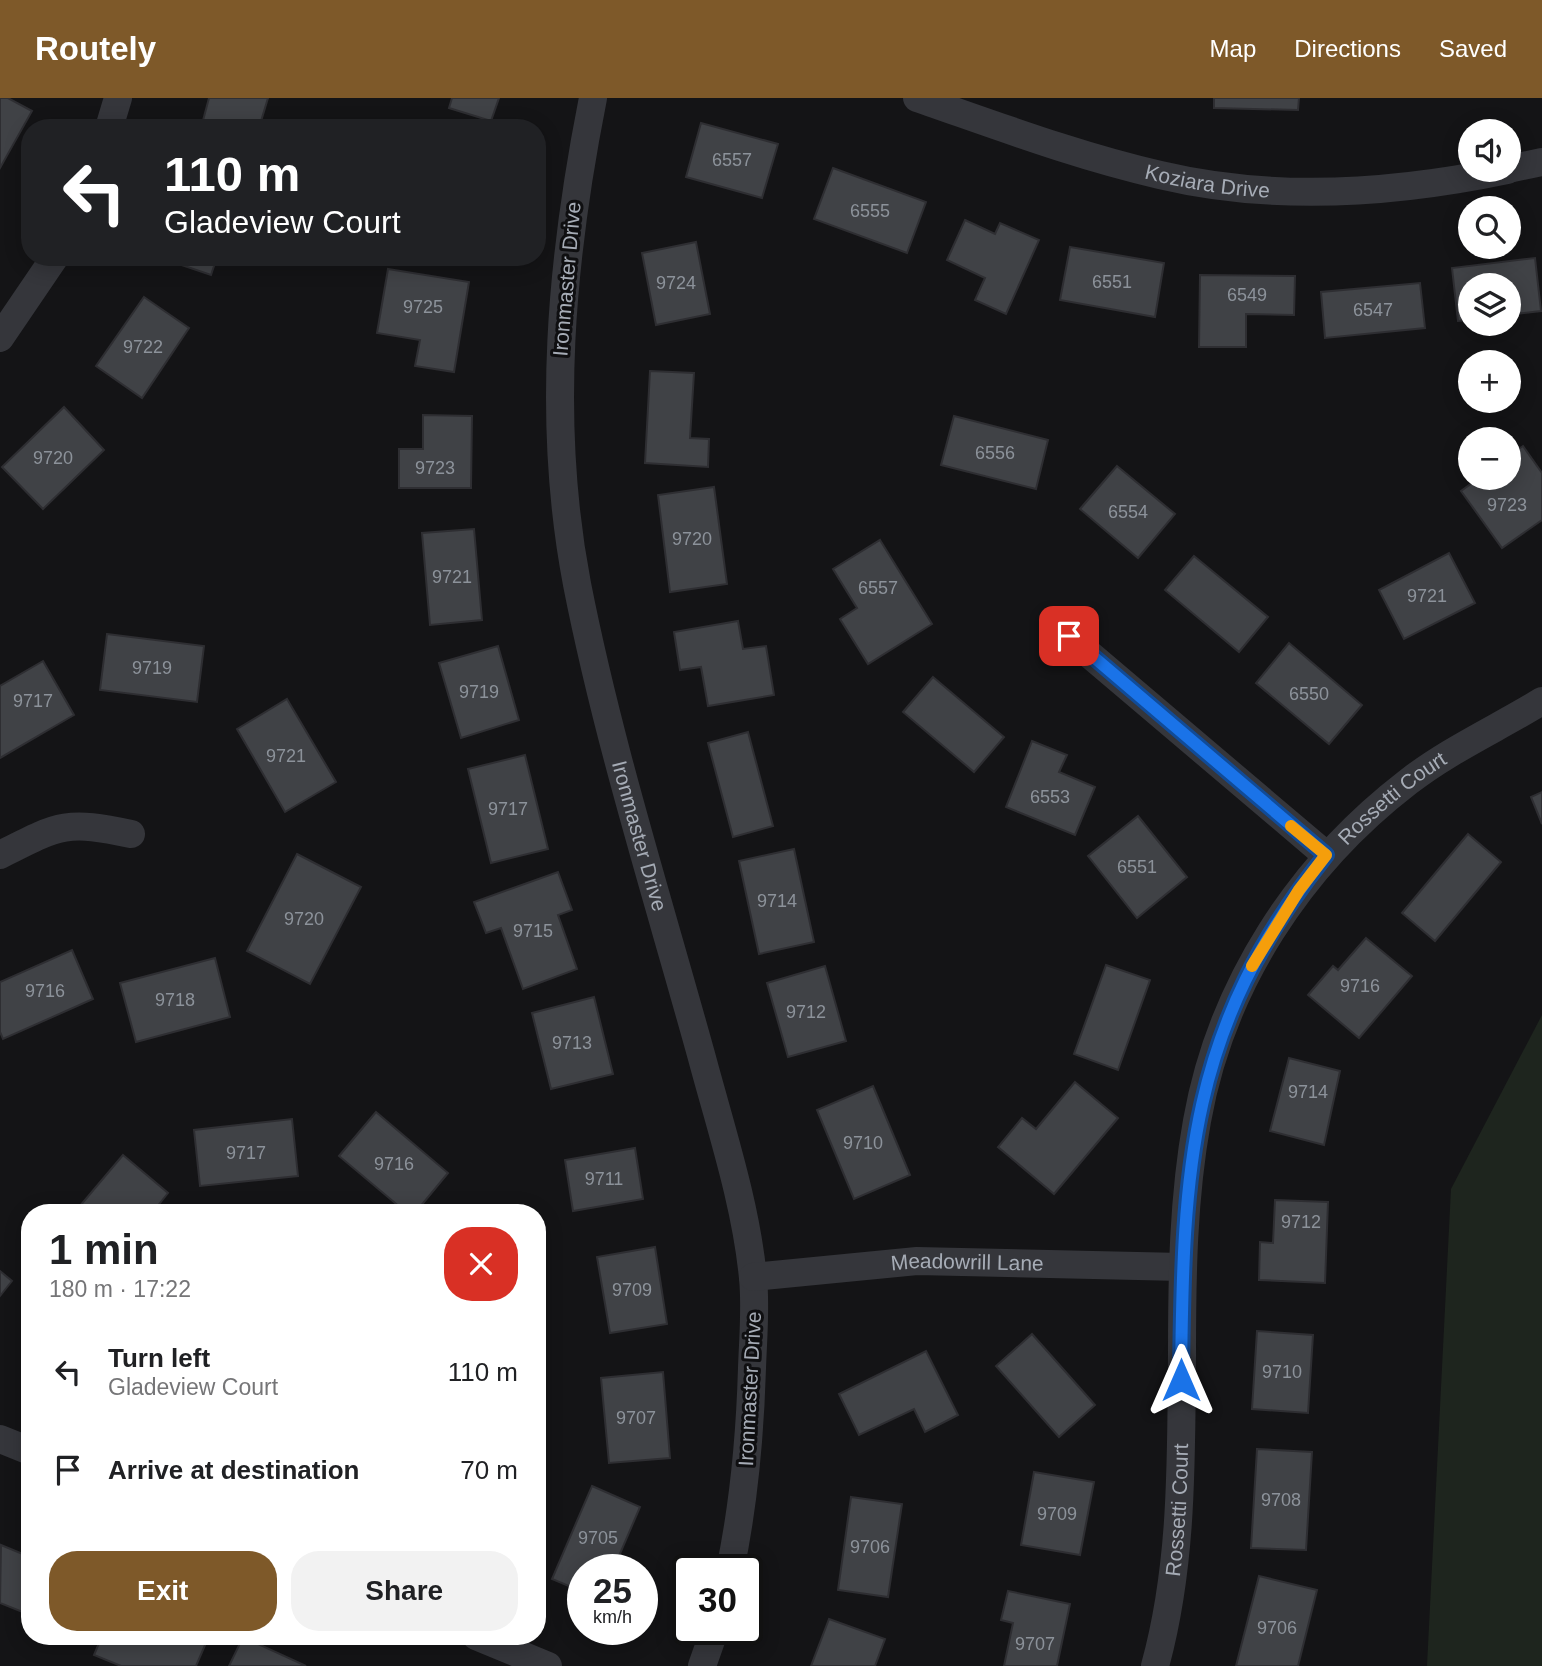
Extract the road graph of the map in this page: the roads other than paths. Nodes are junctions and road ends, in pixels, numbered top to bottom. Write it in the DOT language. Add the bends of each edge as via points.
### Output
graph roads {
  1 [pos="118,98"];
  2 [pos="593,98"];
  3 [pos="918,98"];
  4 [pos="112,119"];
  5 [pos="1542,162"];
  6 [pos="1521,167"];
  7 [pos="1458,178"];
  8 [pos="49,266"];
  9 [pos="0,338"];
  10 [pos="1069,636"];
  11 [pos="1542,701"];
  12 [pos="131,834"];
  13 [pos="0,855"];
  14 [pos="1326,855"];
  15 [pos="1182,1267"];
  16 [pos="753,1277"];
  17 [pos="0,1439"];
  18 [pos="21,1447"];
  19 [pos="733,1554"];
  20 [pos="498,1645"];
  21 [pos="709,1645"];
  22 [pos="548,1666"];
  23 [pos="702,1666"];
  24 [pos="1155,1666"];
  1 -- 4 [label="street"];
  2 -- 16 [label="street, Ironmaster Drive" via="576,183 560,326 559,416 565,500 577,583 598,676 715,1107"];
  3 -- 7 [label="street, Koziara Drive" via="1080,154 1161,176 1233,188 1378,191"];
  5 -- 6 [label="street, Koziara Drive"];
  8 -- 9 [label="street"];
  10 -- 14 [label="street"];
  11 -- 14 [label="street, Rossetti Court" via="1409,780"];
  12 -- 13 [label="street" via="84,824 51,829"];
  14 -- 15 [label="street, Rossetti Court" via="1259,950 1214,1054 1197,1119"];
  15 -- 16 [label="street, Meadowrill Lane" via="917,1261"];
  15 -- 24 [label="street, Rossetti Court" via="1180,1508 1174,1576"];
  16 -- 19 [label="street, Ironmaster Drive" via="750,1438"];
  17 -- 18 [label="street"];
  20 -- 22 [label="street"];
  21 -- 23 [label="street"];
}
